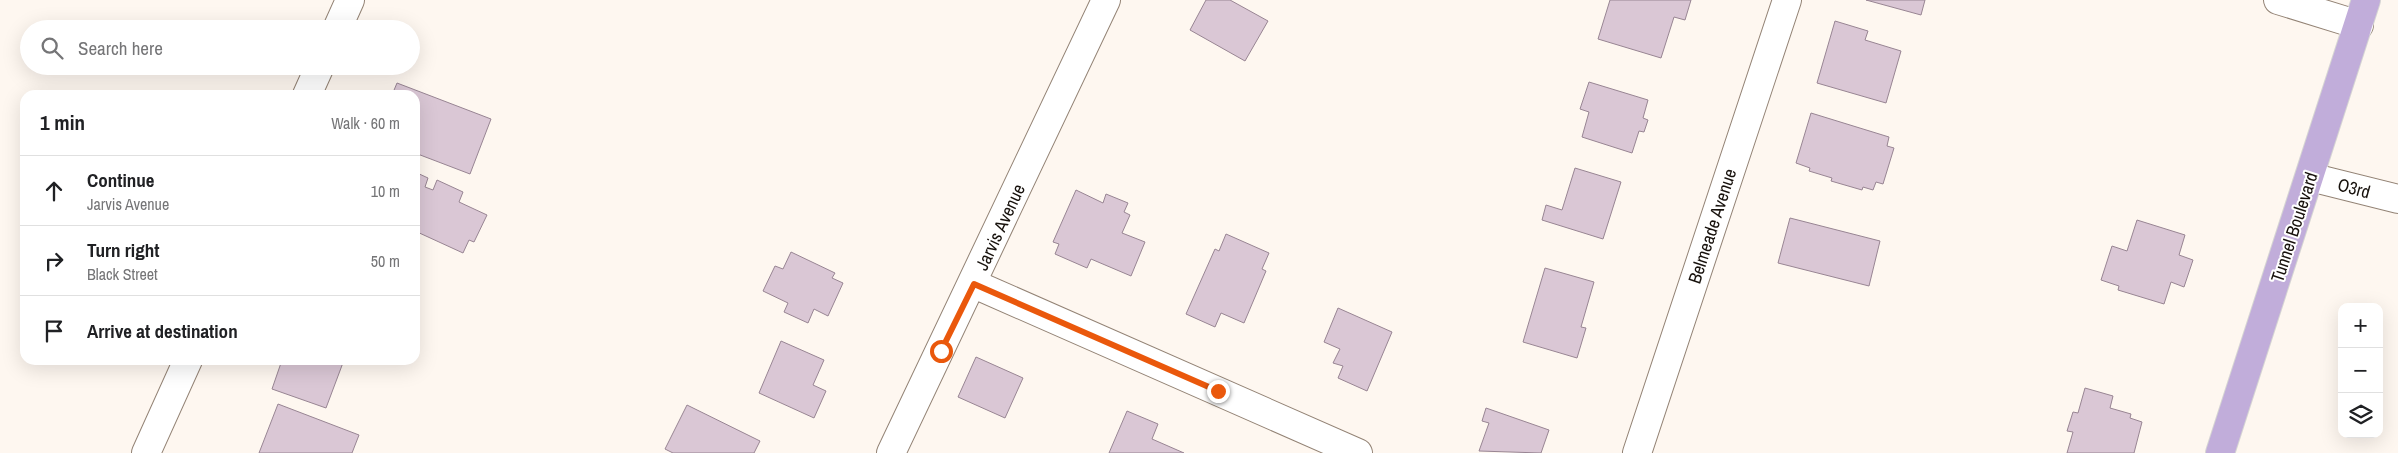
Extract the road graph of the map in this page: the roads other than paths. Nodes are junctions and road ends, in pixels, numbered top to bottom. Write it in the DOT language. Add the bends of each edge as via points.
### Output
graph roads {
  1 [pos="350,0"];
  2 [pos="1106,0"];
  3 [pos="1787,0"];
  4 [pos="2278,0"];
  5 [pos="2363,12"];
  6 [pos="341,20"];
  7 [pos="316,75"];
  8 [pos="309,90"];
  9 [pos="2310,176"];
  10 [pos="2398,199"];
  11 [pos="974,284"];
  12 [pos="186,365"];
  13 [pos="146,453"];
  14 [pos="891,453"];
  15 [pos="1358,453"];
  16 [pos="1637,453"];
  17 [pos="2220,453"];
  1 -- 6 [label="street"];
  2 -- 11 [label="street, Jarvis Avenue"];
  3 -- 16 [label="street, Belmeade Avenue"];
  4 -- 5 [label="street"];
  5 -- 9 [label="main road, Tunnel Boulevard"];
  7 -- 8 [label="street"];
  9 -- 10 [label="street, O3rd"];
  9 -- 17 [label="main road, Tunnel Boulevard"];
  11 -- 14 [label="street, Jarvis Avenue"];
  11 -- 15 [label="street"];
  12 -- 13 [label="street"];
}
